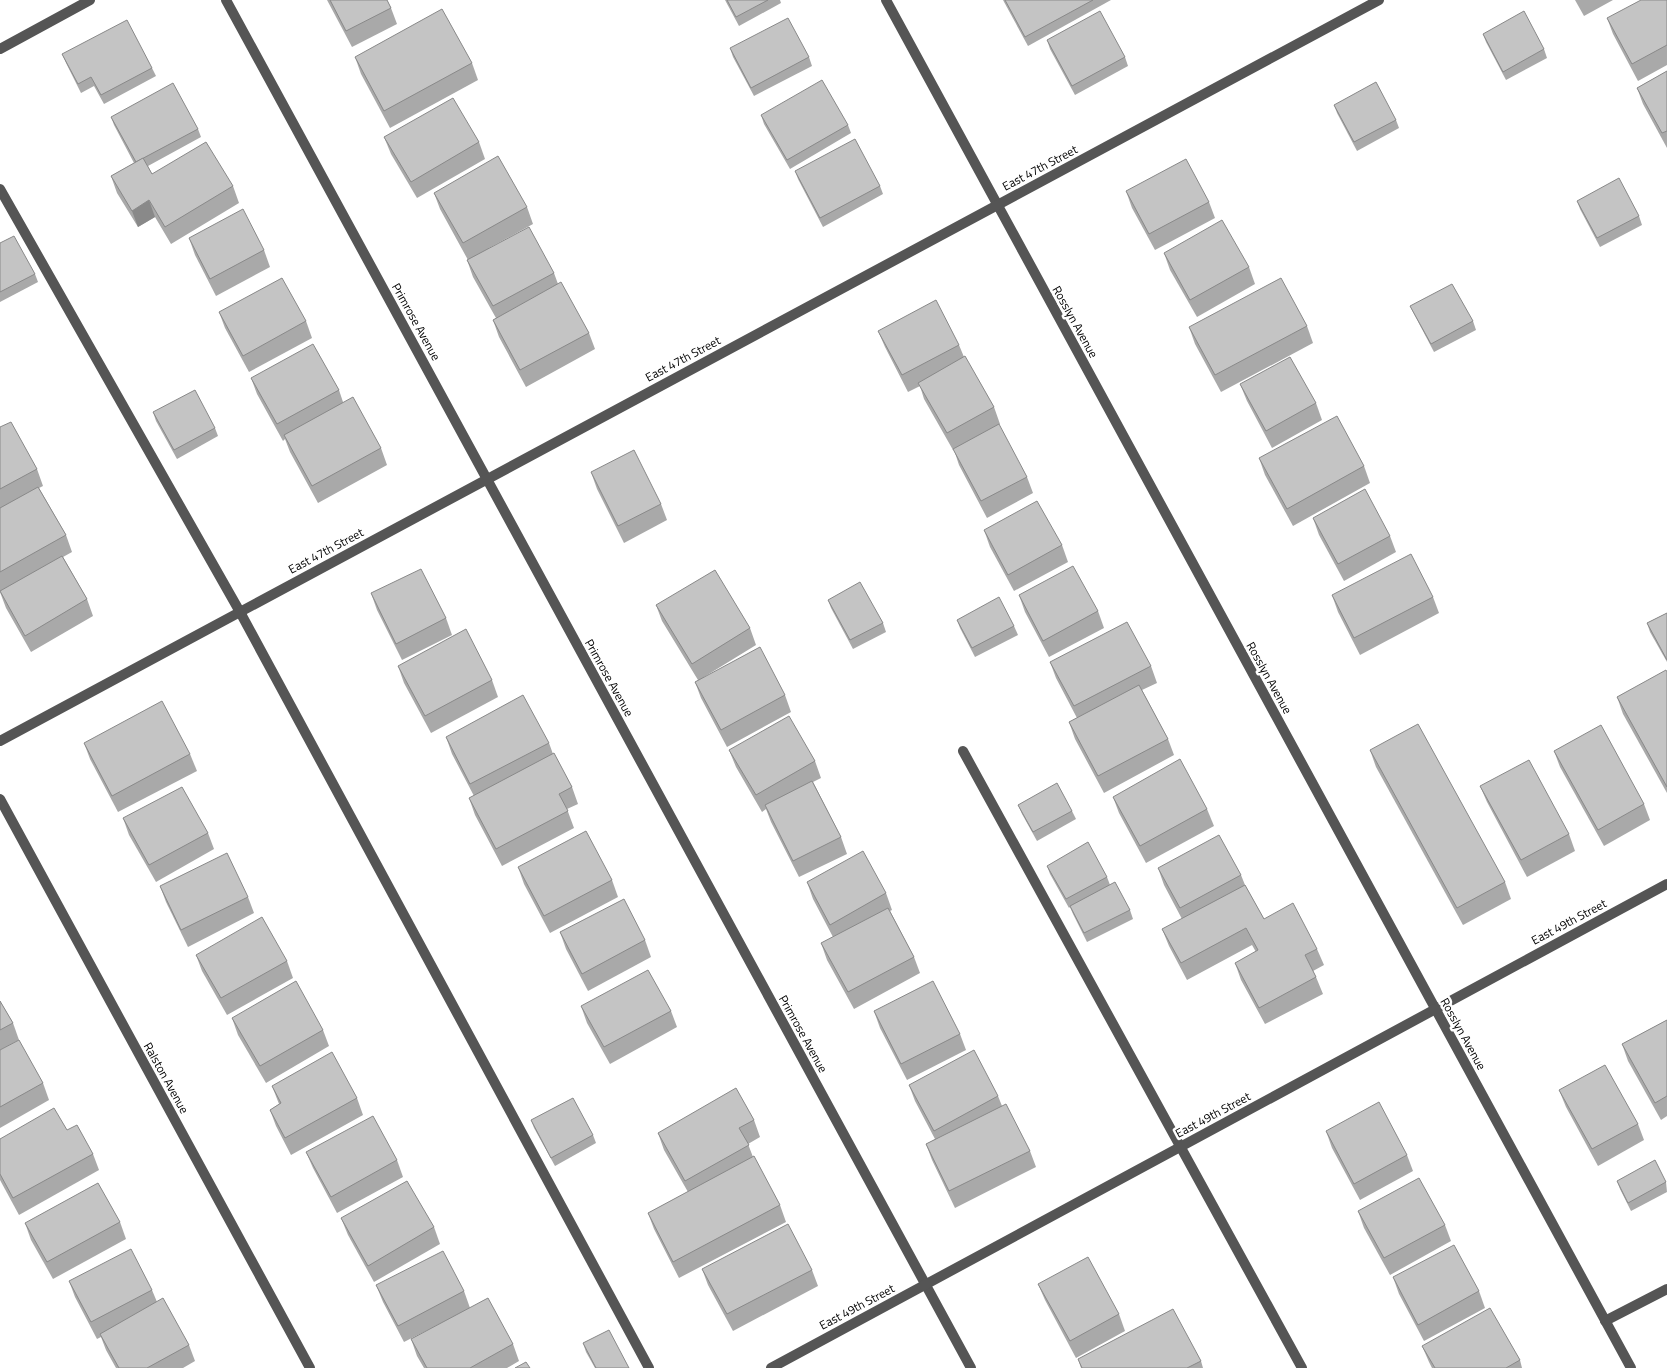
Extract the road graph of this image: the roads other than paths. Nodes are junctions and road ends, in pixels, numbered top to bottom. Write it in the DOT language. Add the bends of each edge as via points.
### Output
graph roads {
  1 [pos="90,0"];
  2 [pos="226,0"];
  3 [pos="886,0"];
  4 [pos="1378,0"];
  5 [pos="0,49"];
  6 [pos="0,190"];
  7 [pos="997,205"];
  8 [pos="486,479"];
  9 [pos="240,612"];
  10 [pos="0,740"];
  11 [pos="963,750"];
  12 [pos="0,799"];
  13 [pos="1667,884"];
  14 [pos="1435,1009"];
  15 [pos="1180,1146"];
  16 [pos="926,1284"];
  17 [pos="1667,1289"];
  18 [pos="1605,1321"];
  19 [pos="310,1368"];
  20 [pos="649,1368"];
  21 [pos="771,1368"];
  22 [pos="971,1368"];
  23 [pos="1302,1368"];
  24 [pos="1631,1368"];
  1 -- 5 [label="street"];
  2 -- 8 [label="street, Primrose Avenue"];
  3 -- 7 [label="street, Rosslyn Avenue"];
  4 -- 7 [label="street, East 47th Street"];
  6 -- 9 [label="street"];
  7 -- 8 [label="street, East 47th Street"];
  7 -- 14 [label="street, Rosslyn Avenue"];
  8 -- 9 [label="street, East 47th Street"];
  8 -- 16 [label="street, Primrose Avenue"];
  9 -- 10 [label="street, East 47th Street"];
  9 -- 20 [label="street"];
  11 -- 15 [label="street"];
  12 -- 19 [label="street, Ralston Avenue"];
  13 -- 14 [label="street, East 49th Street"];
  14 -- 15 [label="street, East 49th Street"];
  14 -- 18 [label="street, Rosslyn Avenue"];
  15 -- 16 [label="street, East 49th Street"];
  15 -- 23 [label="street"];
  16 -- 21 [label="street, East 49th Street"];
  16 -- 22 [label="street, Primrose Avenue"];
  17 -- 18 [label="street"];
  18 -- 24 [label="street, Rosslyn Avenue"];
}
